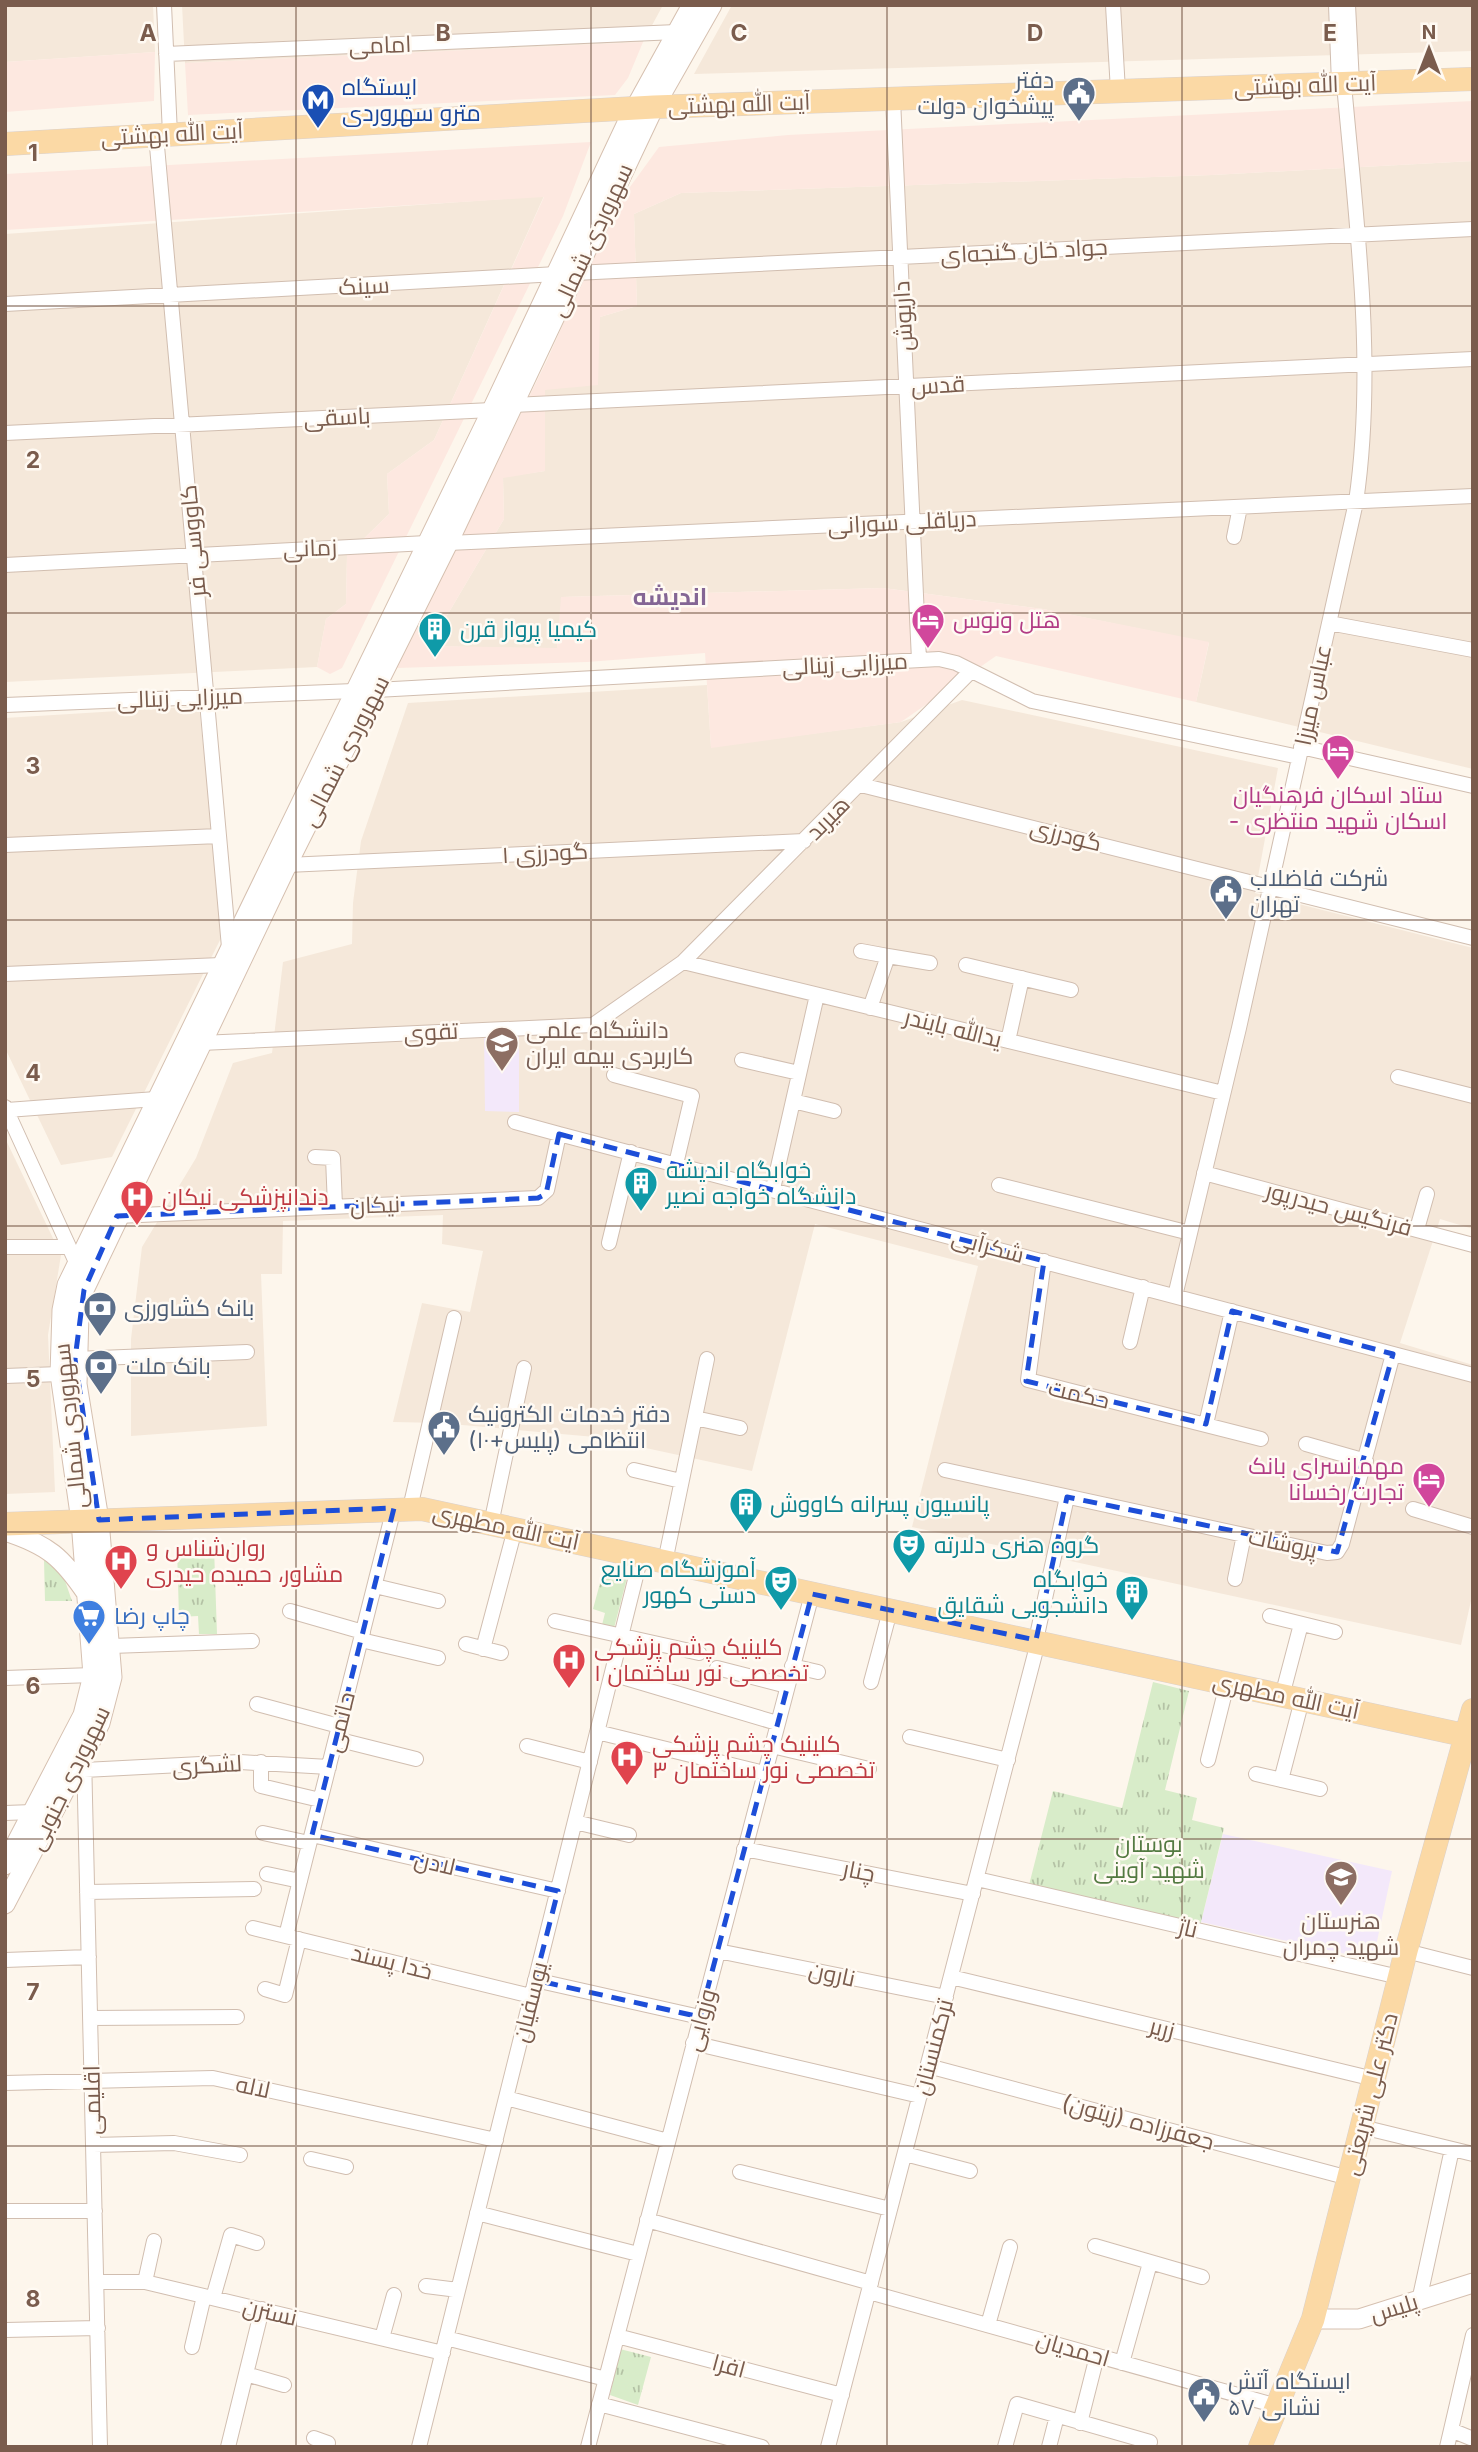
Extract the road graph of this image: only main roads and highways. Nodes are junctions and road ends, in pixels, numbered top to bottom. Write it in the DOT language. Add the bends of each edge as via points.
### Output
graph roads {
  1 [pos="692,5"];
  2 [pos="712,5"];
  3 [pos="1473,79"];
  4 [pos="645,107"];
  5 [pos="5,144"];
  6 [pos="566,274"];
  7 [pos="376,690"];
  8 [pos="354,691"];
  9 [pos="93,1516"];
  10 [pos="5,1524"];
  11 [pos="5,1531"];
  12 [pos="89,1597"];
  13 [pos="1473,1710"];
  14 [pos="1469,1736"];
  15 [pos="41,1816"];
  16 [pos="5,1865"];
  17 [pos="5,1904"];
  18 [pos="1473,2283"];
  19 [pos="1314,2319"];
  20 [pos="1260,2447"];
  1 -- 4 [label="main road, سهروردی شمالی"];
  2 -- 4 [label="main road, سهروردی شمالی"];
  3 -- 4 [label="main road, آیت الله بهشتی" via="1345,87"];
  4 -- 5 [label="main road, آیت الله بهشتی"];
  4 -- 6 [label="main road, سهروردی شمالی"];
  6 -- 7 [label="main road, سهروردی شمالی" via="513,405"];
  6 -- 8 [label="main road, سهروردی شمالی" via="492,410"];
  7 -- 8 [label="main road"];
  7 -- 9 [label="main road, سهروردی شمالی" via="84,1290 75,1359"];
  8 -- 9 [label="main road, سهروردی شمالی" via="156,1099 68,1251 60,1374"];
  9 -- 10 [label="main road, آیت الله مطهری"];
  9 -- 12 [label="main road, سهروردی جنوبی"];
  9 -- 14 [label="main road, آیت الله مطهری" via="402,1508"];
  9 -- 15 [label="main road, سهروردی جنوبی" via="111,1646 109,1696 84,1762"];
  11 -- 12 [label="main road" via="49,1549"];
  12 -- 15 [label="main road, سهروردی جنوبی" via="93,1675 83,1715"];
  13 -- 14 [label="main road, دکتر علی شریعتی"];
  14 -- 19 [label="main road, دکتر علی شریعتی" via="1399,1977"];
  15 -- 16 [label="main road, سهروردی جنوبی"];
  15 -- 17 [label="main road, سهروردی جنوبی"];
  18 -- 19 [label="main road, پلیس" via="1359,2319"];
  19 -- 20 [label="main road, دکتر علی شریعتی"];
}
